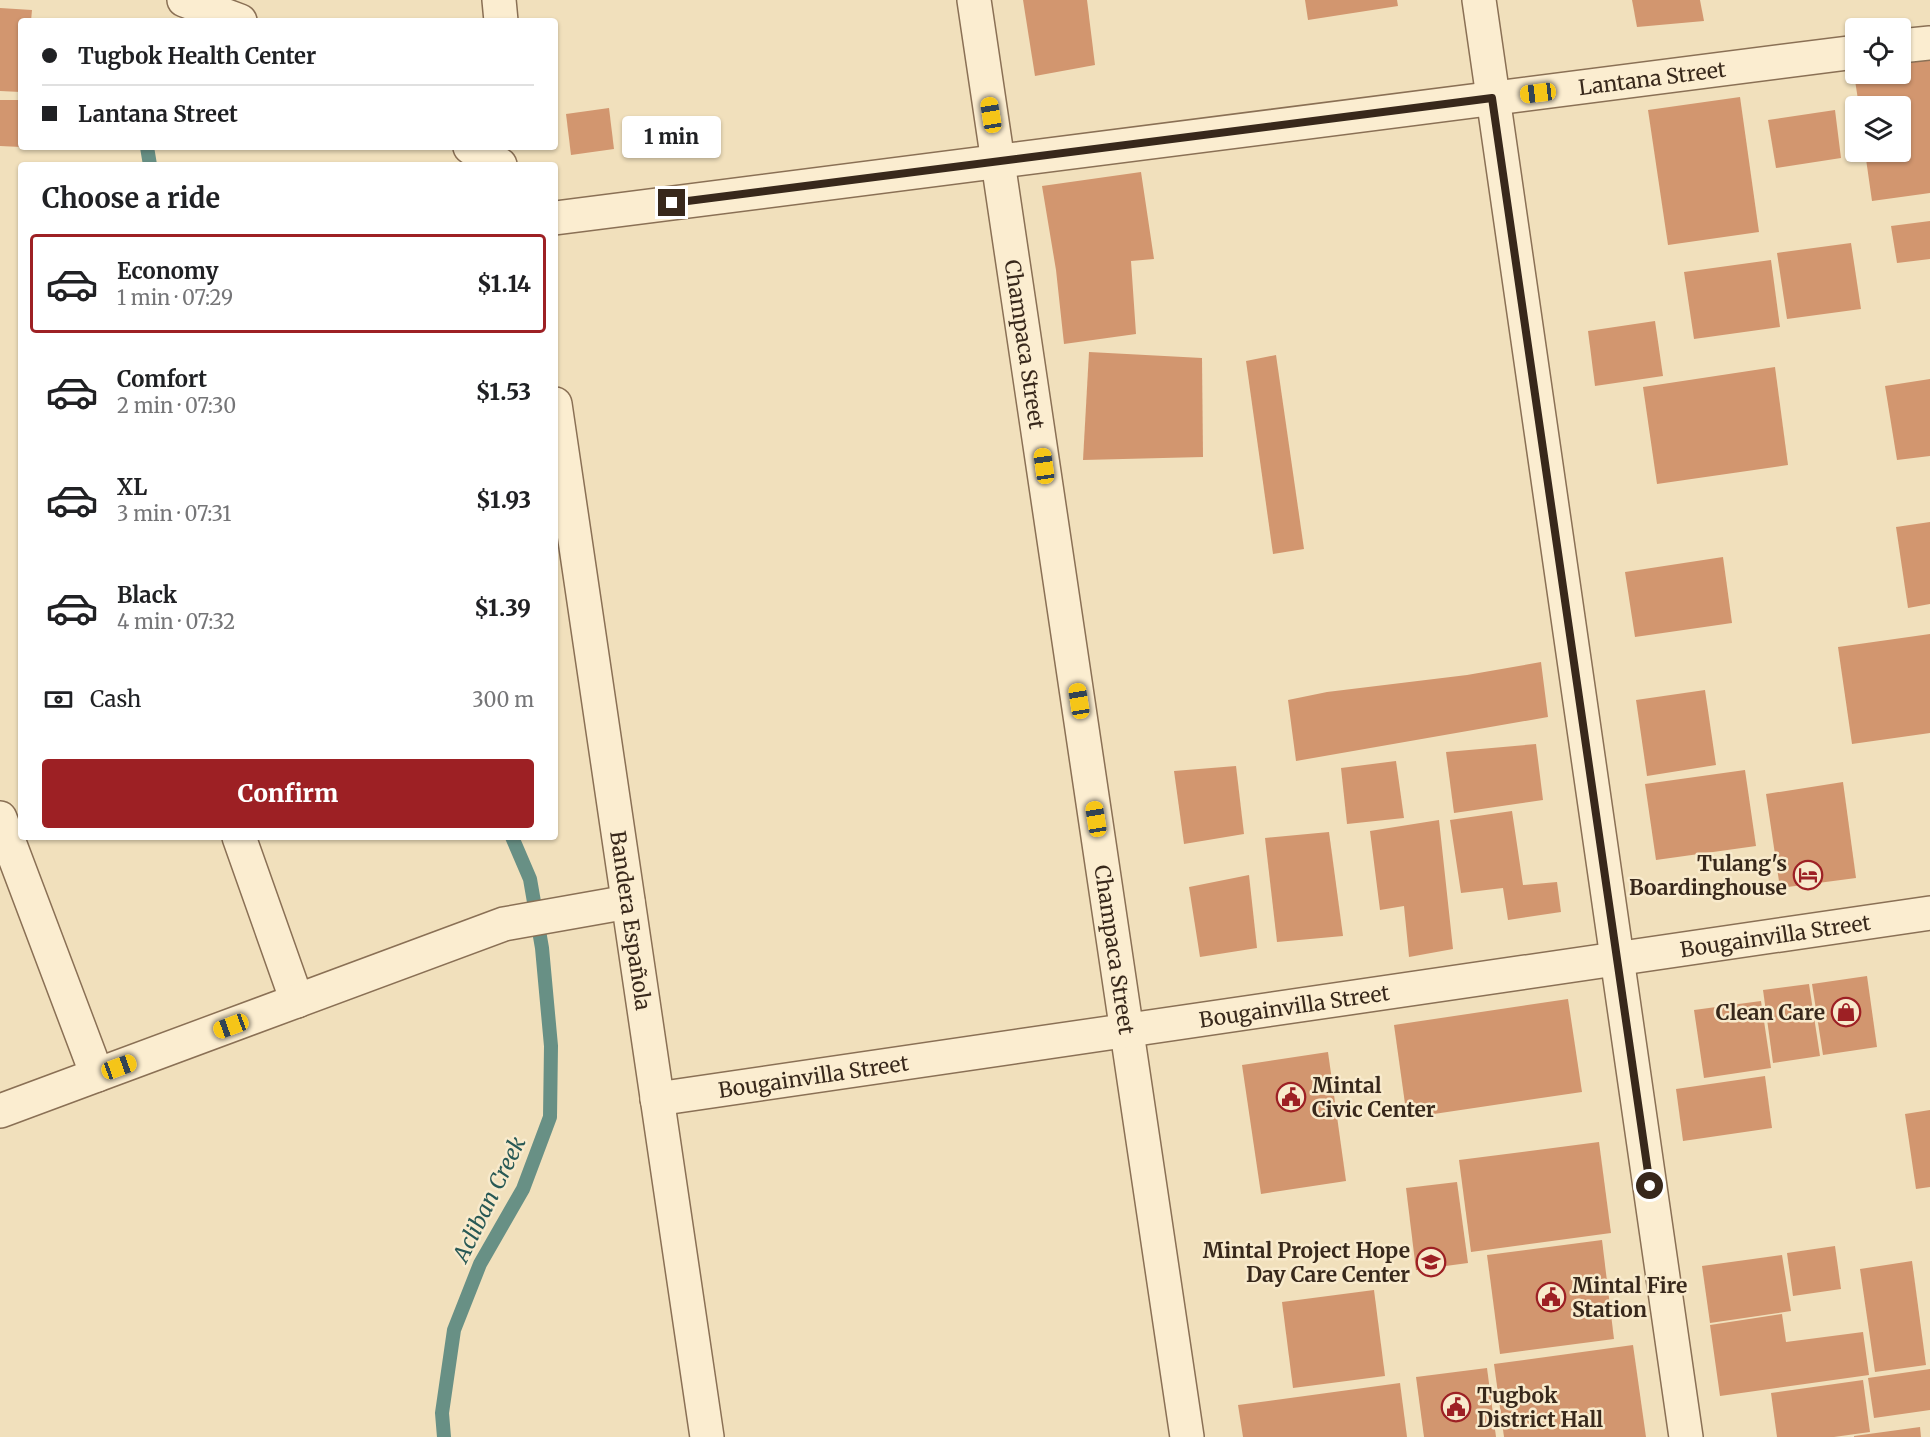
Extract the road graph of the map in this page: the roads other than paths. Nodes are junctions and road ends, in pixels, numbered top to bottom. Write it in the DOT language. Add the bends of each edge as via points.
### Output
graph roads {
  1 [pos="184,0"];
  2 [pos="499,0"];
  3 [pos="974,0"];
  4 [pos="1479,0"];
  5 [pos="232,18"];
  6 [pos="501,18"];
  7 [pos="1930,43"];
  8 [pos="1911,45"];
  9 [pos="1845,53"];
  10 [pos="1492,98"];
  11 [pos="475,150"];
  12 [pos="998,161"];
  13 [pos="495,162"];
  14 [pos="558,218"];
  15 [pos="558,424"];
  16 [pos="0,818"];
  17 [pos="240,840"];
  18 [pos="628,902"];
  19 [pos="1930,913"];
  20 [pos="1617,959"];
  21 [pos="297,1001"];
  22 [pos="1128,1030"];
  23 [pos="97,1076"];
  24 [pos="657,1098"];
  25 [pos="0,1111"];
  26 [pos="707,1437"];
  27 [pos="1187,1437"];
  28 [pos="1686,1437"];
  1 -- 5 [label="street"];
  2 -- 6 [label="street"];
  3 -- 12 [label="street, Champaca Street"];
  4 -- 10 [label="street"];
  7 -- 8 [label="street"];
  9 -- 10 [label="street, Lantana Street"];
  10 -- 12 [label="street, Lantana Street"];
  10 -- 20 [label="street"];
  11 -- 13 [label="street"];
  12 -- 14 [label="street, Lantana Street"];
  12 -- 22 [label="street, Champaca Street"];
  15 -- 18 [label="street, Bandera Española"];
  16 -- 23 [label="street"];
  17 -- 21 [label="street"];
  18 -- 21 [label="street" via="504,924"];
  18 -- 24 [label="street, Bandera Española"];
  19 -- 20 [label="street, Bougainvilla Street"];
  20 -- 22 [label="street, Bougainvilla Street"];
  20 -- 28 [label="street"];
  21 -- 23 [label="street"];
  22 -- 24 [label="street, Bougainvilla Street"];
  22 -- 27 [label="street, Champaca Street"];
  23 -- 25 [label="street"];
  24 -- 26 [label="street, Bandera Española"];
}
